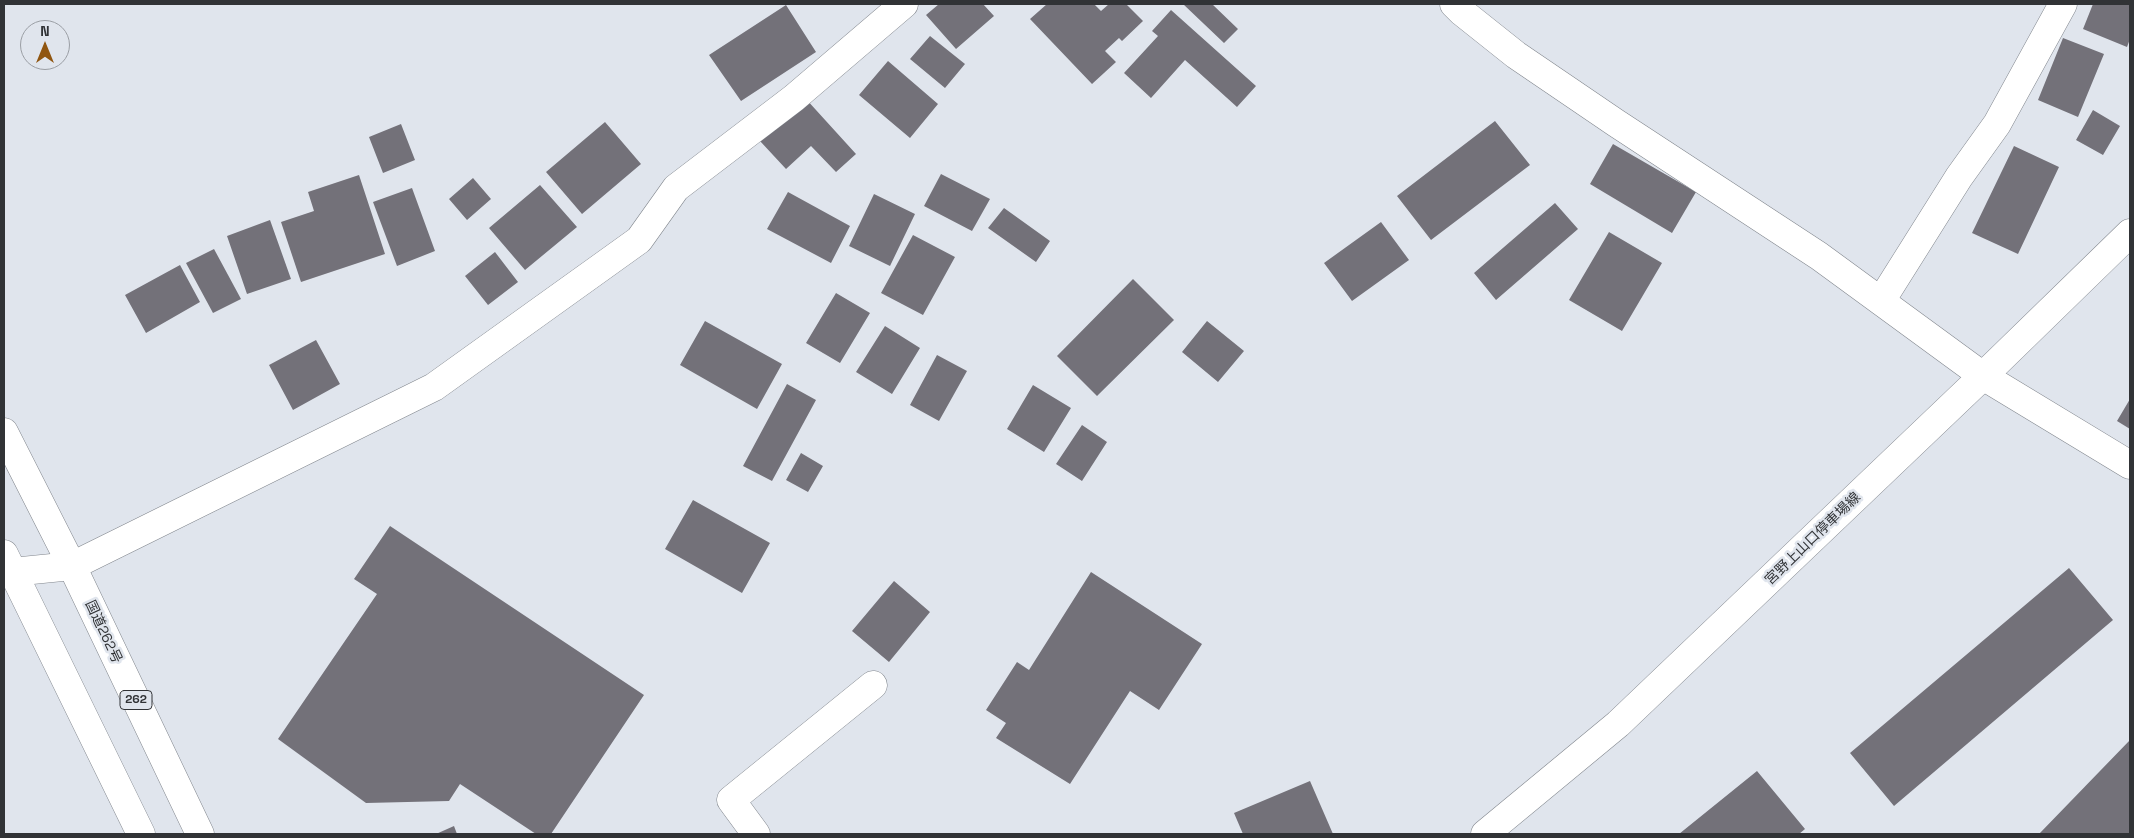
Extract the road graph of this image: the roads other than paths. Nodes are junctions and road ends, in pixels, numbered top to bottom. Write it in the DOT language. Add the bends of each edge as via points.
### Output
graph roads {
  1 [pos="904,4"];
  2 [pos="1454,4"];
  3 [pos="2063,4"];
  4 [pos="2130,233"];
  5 [pos="1881,301"];
  6 [pos="1983,376"];
  7 [pos="4,432"];
  8 [pos="2130,465"];
  9 [pos="7,566"];
  10 [pos="72,566"];
  11 [pos="873,685"];
  12 [pos="746,831"];
  13 [pos="141,834"];
  14 [pos="200,834"];
  15 [pos="1485,834"];
  1 -- 10 [label="main road" via="794,98 676,188 639,240 434,387"];
  2 -- 5 [label="main road" via="1516,55 1819,256"];
  3 -- 5 [label="main road" via="1997,124 1959,177"];
  4 -- 6 [label="main road, 宮野上山口停車場線"];
  5 -- 6 [label="main road"];
  6 -- 8 [label="main road"];
  6 -- 15 [label="main road, 宮野上山口停車場線" via="1618,724"];
  7 -- 10 [label="main road, 国道262号 / 262"];
  9 -- 10 [label="main road"];
  9 -- 13 [label="main road"];
  10 -- 14 [label="main road, 国道262号 / 262"];
  11 -- 12 [label="main road" via="731,800"];
}
